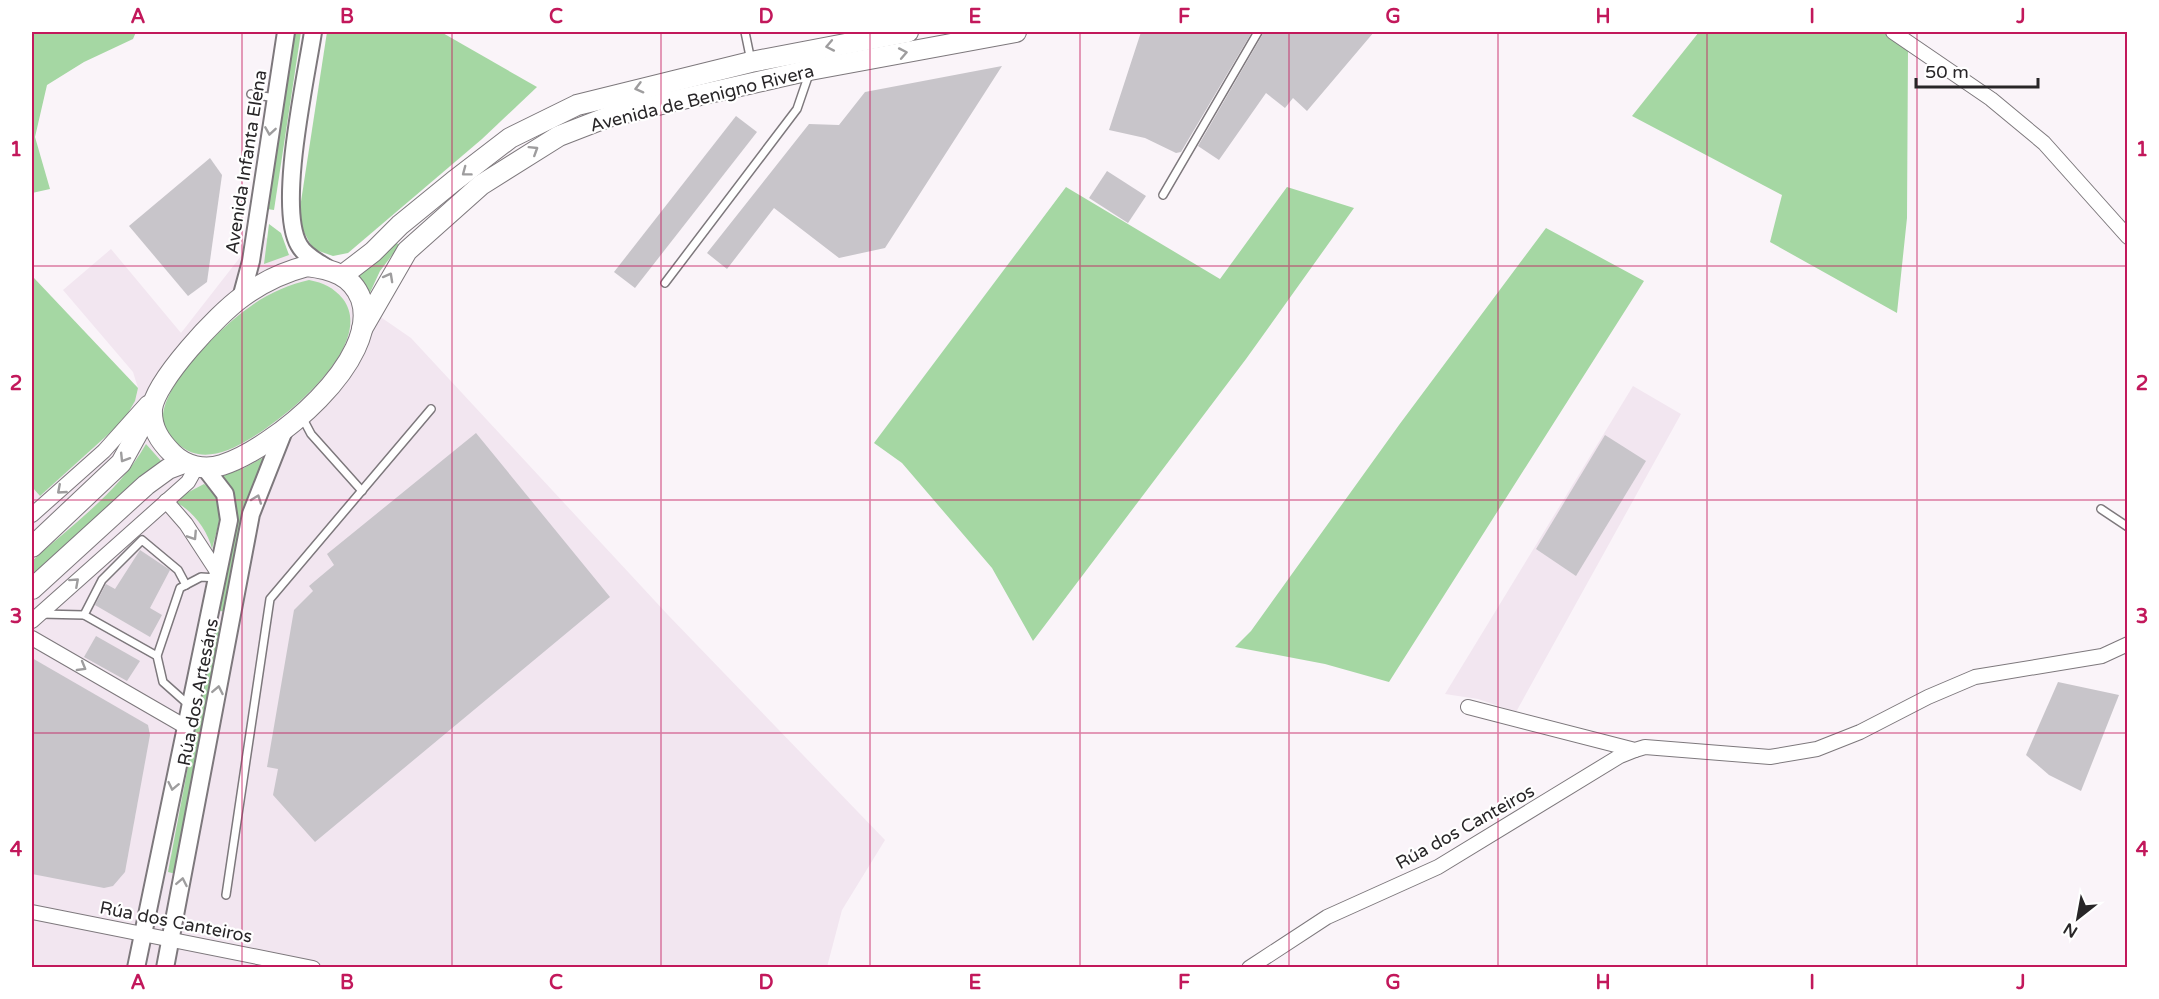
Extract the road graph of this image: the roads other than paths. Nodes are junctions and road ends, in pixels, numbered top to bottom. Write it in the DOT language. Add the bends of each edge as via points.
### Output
graph roads {
  1 [pos="286,32"];
  2 [pos="313,32"];
  3 [pos="745,32"];
  4 [pos="908,32"];
  5 [pos="1016,32"];
  6 [pos="1258,32"];
  7 [pos="1893,32"];
  8 [pos="751,62"];
  9 [pos="810,70"];
  10 [pos="251,94"];
  11 [pos="275,98"];
  12 [pos="1163,195"];
  13 [pos="2127,237"];
  14 [pos="335,272"];
  15 [pos="664,283"];
  16 [pos="241,298"];
  17 [pos="362,329"];
  18 [pos="160,388"];
  19 [pos="152,407"];
  20 [pos="431,410"];
  21 [pos="300,415"];
  22 [pos="285,428"];
  23 [pos="196,466"];
  24 [pos="362,491"];
  25 [pos="166,501"];
  26 [pos="2101,509"];
  27 [pos="32,515"];
  28 [pos="2127,527"];
  29 [pos="128,544"];
  30 [pos="32,547"];
  31 [pos="218,576"];
  32 [pos="186,585"];
  33 [pos="32,589"];
  34 [pos="84,615"];
  35 [pos="35,617"];
  36 [pos="32,638"];
  37 [pos="2127,644"];
  38 [pos="158,656"];
  39 [pos="190,706"];
  40 [pos="1468,707"];
  41 [pos="186,727"];
  42 [pos="1635,750"];
  43 [pos="226,895"];
  44 [pos="32,912"];
  45 [pos="142,933"];
  46 [pos="171,939"];
  47 [pos="136,968"];
  48 [pos="165,968"];
  49 [pos="313,968"];
  50 [pos="1249,968"];
  1 -- 11 [label="street, Avenida Infanta Elena"];
  2 -- 14 [label="street" via="292,187 292,222 299,246"];
  3 -- 8 [label="lane"];
  4 -- 8 [label="main road, Avenida de Benigno Rivera, one-way"];
  9 -- 5 [label="main road, Avenida de Benigno Rivera, one-way"];
  6 -- 12 [label="lane"];
  7 -- 13 [label="street" via="1991,99 2044,143"];
  8 -- 14 [label="main road, Avenida de Benigno Rivera, one-way" via="577,105 510,138 372,252"];
  9 -- 15 [label="lane" via="797,109"];
  17 -- 9 [label="main road, Avenida de Benigno Rivera, one-way" via="406,251 481,185 534,149 608,117"];
  10 -- 11 [label="lane"];
  11 -- 16 [label="street, Avenida Infanta Elena, one-way" via="251,261"];
  14 -- 16 [label="main road" via="307,266 286,272"];
  14 -- 17 [label="main road" via="358,291 364,309"];
  16 -- 18 [label="main road" via="188,350"];
  17 -- 21 [label="main road" via="356,351 329,387"];
  18 -- 19 [label="main road"];
  18 -- 27 [label="street, one-way" via="104,452"];
  19 -- 23 [label="main road" via="159,439"];
  19 -- 30 [label="main road, one-way" via="121,463"];
  20 -- 24 [label="lane"];
  21 -- 22 [label="main road"];
  21 -- 24 [label="lane" via="311,434"];
  22 -- 23 [label="main road" via="231,462"];
  46 -- 22 [label="street, Rúa dos Artesáns, one-way" via="251,514"];
  23 -- 25 [label="street" via="188,482"];
  23 -- 31 [label="street, Rúa dos Artesáns" via="225,494 229,520"];
  23 -- 33 [label="main road" via="168,469 146,485"];
  24 -- 43 [label="lane" via="270,599"];
  25 -- 29 [label="street"];
  25 -- 31 [label="street, one-way" via="186,524"];
  26 -- 28 [label="lane"];
  29 -- 32 [label="lane" via="142,540 178,570"];
  29 -- 34 [label="lane" via="102,580"];
  35 -- 29 [label="street, one-way"];
  31 -- 32 [label="lane" via="201,577"];
  31 -- 39 [label="street, Rúa dos Artesáns"];
  32 -- 38 [label="lane" via="180,588"];
  34 -- 35 [label="lane"];
  34 -- 38 [label="lane"];
  36 -- 41 [label="street, one-way"];
  37 -- 42 [label="street" via="2102,656 1975,677 1817,749 1770,758 1645,747"];
  38 -- 39 [label="lane" via="163,682"];
  39 -- 41 [label="street, Rúa dos Artesáns"];
  40 -- 42 [label="street"];
  41 -- 45 [label="street, Rúa dos Artesáns, one-way"];
  42 -- 50 [label="street, Rúa dos Canteiros" via="1438,867 1327,917"];
  44 -- 45 [label="street, Rúa dos Canteiros"];
  45 -- 46 [label="street, Rúa dos Canteiros"];
  45 -- 47 [label="street, Rúa dos Artesáns"];
  46 -- 48 [label="street, Rúa dos Artesáns"];
  46 -- 49 [label="street, Rúa dos Canteiros"];
}
